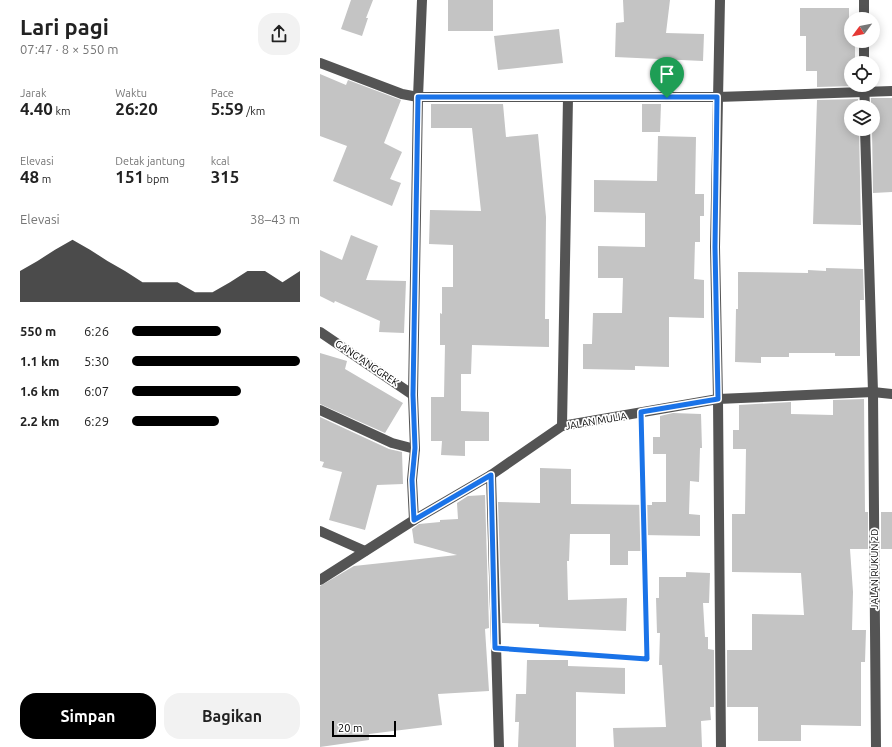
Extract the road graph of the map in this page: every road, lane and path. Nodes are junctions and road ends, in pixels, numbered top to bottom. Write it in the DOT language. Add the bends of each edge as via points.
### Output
graph roads {
  1 [pos="422,0"];
  2 [pos="720,0"];
  3 [pos="864,0"];
  4 [pos="864,12"];
  5 [pos="320,63"];
  6 [pos="844,90"];
  7 [pos="880,90"];
  8 [pos="892,91"];
  9 [pos="418,97"];
  10 [pos="717,97"];
  11 [pos="568,98"];
  12 [pos="865,136"];
  13 [pos="320,332"];
  14 [pos="873,392"];
  15 [pos="892,394"];
  16 [pos="413,395"];
  17 [pos="718,399"];
  18 [pos="320,410"];
  19 [pos="641,412"];
  20 [pos="562,426"];
  21 [pos="415,448"];
  22 [pos="491,475"];
  23 [pos="414,520"];
  24 [pos="320,531"];
  25 [pos="365,551"];
  26 [pos="320,580"];
  27 [pos="495,648"];
  28 [pos="499,747"];
  29 [pos="721,747"];
  30 [pos="876,747"];
  1 -- 9 [label="street"];
  2 -- 10 [label="street"];
  3 -- 4 [label="street"];
  5 -- 9 [label="street" via="402,94"];
  6 -- 10 [label="street"];
  7 -- 8 [label="street"];
  9 -- 11 [label="street"];
  9 -- 16 [label="street"];
  10 -- 11 [label="street"];
  10 -- 17 [label="street" via="715,247"];
  11 -- 20 [label="street"];
  12 -- 14 [label="street, JALAN RUKUN 2D"];
  13 -- 16 [label="street, GANG ANGGREK"];
  14 -- 15 [label="street, JALAN MULIA"];
  14 -- 17 [label="street, JALAN MULIA"];
  14 -- 30 [label="street, JALAN RUKUN 2D"];
  16 -- 21 [label="street"];
  17 -- 19 [label="street, JALAN MULIA"];
  17 -- 29 [label="street"];
  18 -- 21 [label="street" via="392,443"];
  19 -- 20 [label="street, JALAN MULIA"];
  19 -- 27 [label="path" via="647,659"];
  20 -- 22 [label="street, JALAN MULIA"];
  21 -- 23 [label="street" via="412,480"];
  22 -- 23 [label="street, JALAN MULIA"];
  22 -- 27 [label="street"];
  23 -- 25 [label="street, JALAN MULIA"];
  24 -- 25 [label="street"];
  25 -- 26 [label="street, JALAN MULIA"];
  27 -- 28 [label="street"];
}
